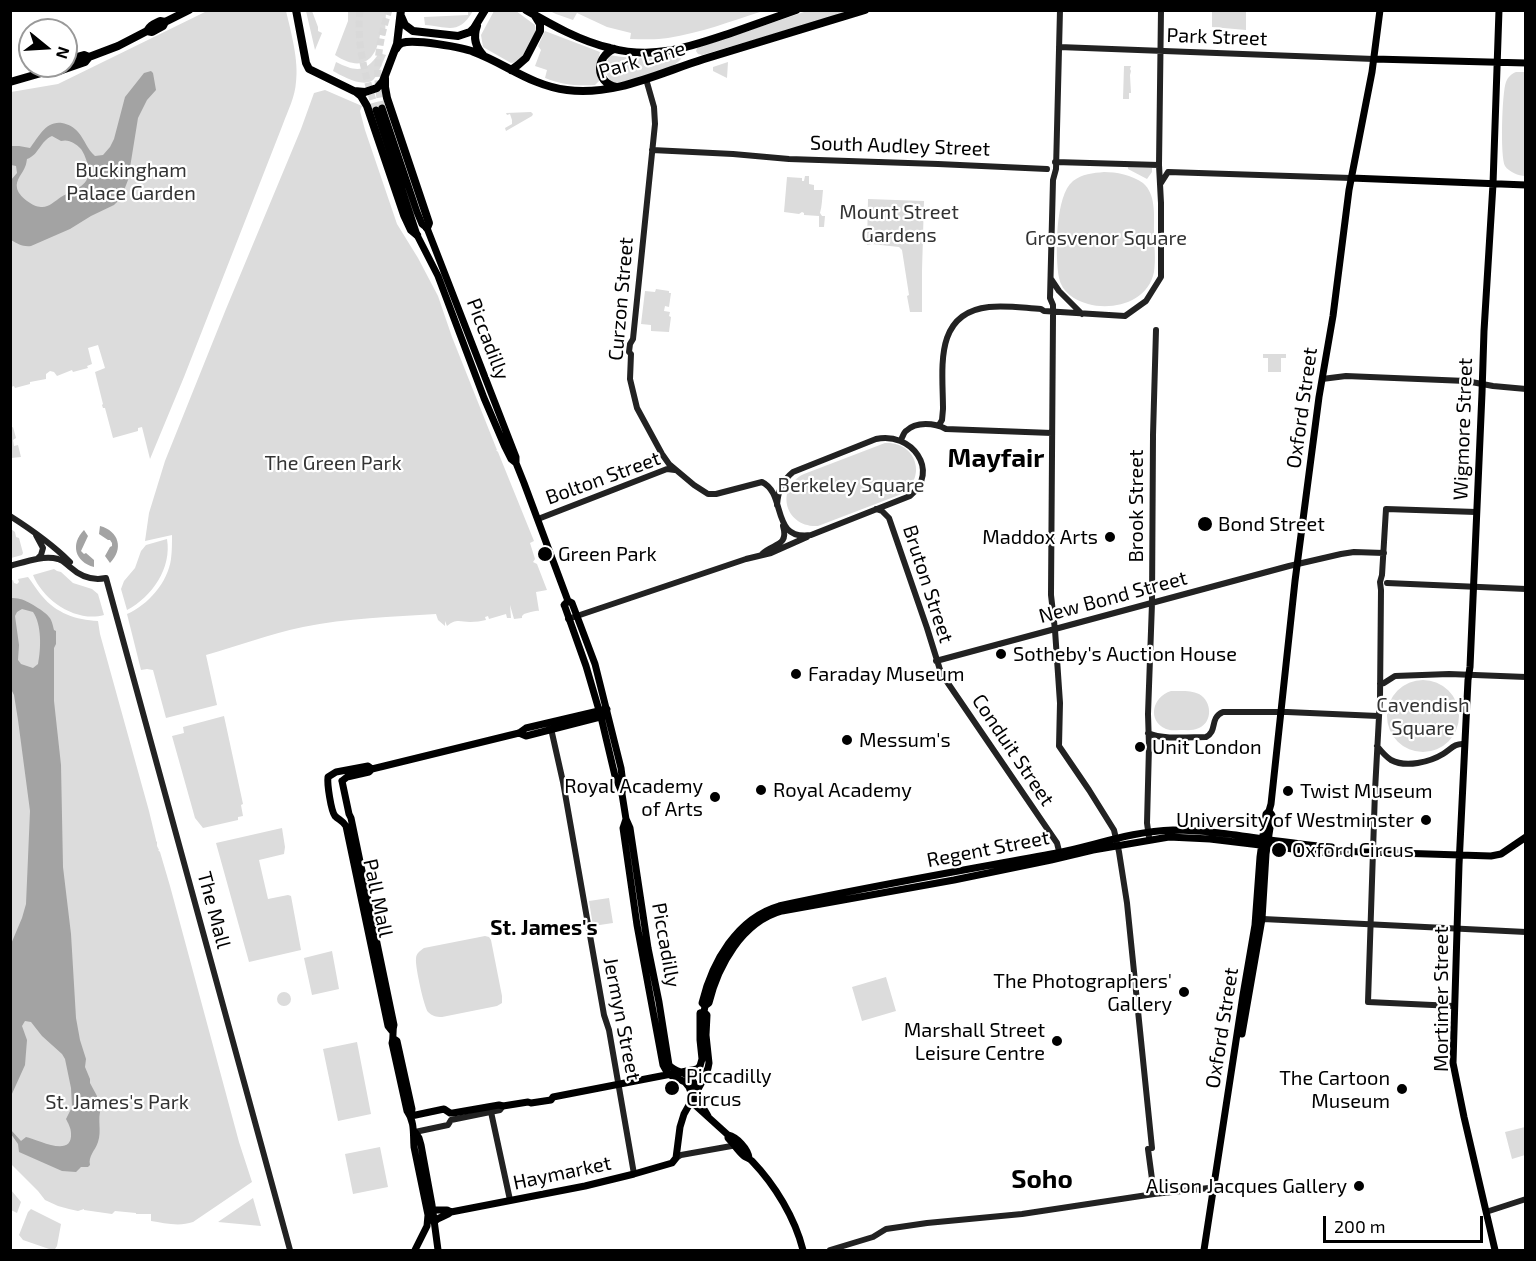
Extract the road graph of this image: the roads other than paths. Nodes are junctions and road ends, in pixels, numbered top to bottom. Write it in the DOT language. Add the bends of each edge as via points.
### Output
graph roads {
  1 [pos="189,10"];
  2 [pos="296,10"];
  3 [pos="485,10"];
  4 [pos="796,10"];
  5 [pos="866,10"];
  6 [pos="1060,10"];
  7 [pos="1161,10"];
  8 [pos="1380,10"];
  9 [pos="1499,10"];
  10 [pos="401,13"];
  11 [pos="530,13"];
  12 [pos="478,23"];
  13 [pos="1059,47"];
  14 [pos="396,49"];
  15 [pos="614,49"];
  16 [pos="1161,51"];
  17 [pos="78,57"];
  18 [pos="89,57"];
  19 [pos="488,58"];
  20 [pos="1374,59"];
  21 [pos="1497,62"];
  22 [pos="1526,63"];
  23 [pos="78,64"];
  24 [pos="510,70"];
  25 [pos="385,77"];
  26 [pos="646,79"];
  27 [pos="617,87"];
  28 [pos="354,91"];
  29 [pos="652,150"];
  30 [pos="1055,165"];
  31 [pos="1160,165"];
  32 [pos="1047,169"];
  33 [pos="1351,178"];
  34 [pos="1053,180"];
  35 [pos="1493,184"];
  36 [pos="1526,185"];
  37 [pos="1160,186"];
  38 [pos="428,228"];
  39 [pos="417,235"];
  40 [pos="1050,278"];
  41 [pos="1050,298"];
  42 [pos="1041,309"];
  43 [pos="1053,312"];
  44 [pos="1082,314"];
  45 [pos="1156,330"];
  46 [pos="1322,379"];
  47 [pos="1482,384"];
  48 [pos="1526,389"];
  49 [pos="939,425"];
  50 [pos="1052,433"];
  51 [pos="901,440"];
  52 [pos="516,463"];
  53 [pos="678,472"];
  54 [pos="895,501"];
  55 [pos="777,505"];
  56 [pos="876,508"];
  57 [pos="1476,512"];
  58 [pos="10,516"];
  59 [pos="889,518"];
  60 [pos="538,519"];
  61 [pos="783,523"];
  62 [pos="36,535"];
  63 [pos="811,535"];
  64 [pos="1384,553"];
  65 [pos="761,554"];
  66 [pos="36,559"];
  67 [pos="1298,564"];
  68 [pos="10,566"];
  69 [pos="1382,575"];
  70 [pos="82,576"];
  71 [pos="1387,583"];
  72 [pos="1473,586"];
  73 [pos="1526,588"];
  74 [pos="1381,590"];
  75 [pos="568,601"];
  76 [pos="1152,603"];
  77 [pos="577,615"];
  78 [pos="568,619"];
  79 [pos="1055,630"];
  80 [pos="936,661"];
  81 [pos="1468,675"];
  82 [pos="1526,677"];
  83 [pos="1380,684"];
  84 [pos="604,712"];
  85 [pos="1280,712"];
  86 [pos="1378,716"];
  87 [pos="544,723"];
  88 [pos="550,729"];
  89 [pos="519,733"];
  90 [pos="1148,734"];
  91 [pos="1464,744"];
  92 [pos="1377,746"];
  93 [pos="372,769"];
  94 [pos="330,776"];
  95 [pos="342,781"];
  96 [pos="349,814"];
  97 [pos="341,819"];
  98 [pos="626,819"];
  99 [pos="1149,836"];
  100 [pos="1526,837"];
  101 [pos="1117,842"];
  102 [pos="1265,842"];
  103 [pos="1372,852"];
  104 [pos="1060,855"];
  105 [pos="1459,856"];
  106 [pos="1262,918"];
  107 [pos="1370,924"];
  108 [pos="1255,925"];
  109 [pos="1457,928"];
  110 [pos="1526,932"];
  111 [pos="706,1006"];
  112 [pos="1454,1006"];
  113 [pos="393,1035"];
  114 [pos="679,1072"];
  115 [pos="668,1074"];
  116 [pos="618,1085"];
  117 [pos="697,1091"];
  118 [pos="693,1098"];
  119 [pos="490,1109"];
  120 [pos="411,1116"];
  121 [pos="451,1116"];
  122 [pos="708,1116"];
  123 [pos="415,1132"];
  124 [pos="728,1135"];
  125 [pos="736,1145"];
  126 [pos="749,1155"];
  127 [pos="676,1158"];
  128 [pos="634,1174"];
  129 [pos="1216,1187"];
  130 [pos="1154,1194"];
  131 [pos="1526,1199"];
  132 [pos="510,1200"];
  133 [pos="430,1210"];
  134 [pos="451,1212"];
  135 [pos="1486,1212"];
  136 [pos="435,1221"];
  137 [pos="290,1251"];
  138 [pos="415,1251"];
  139 [pos="438,1251"];
  140 [pos="804,1251"];
  141 [pos="830,1251"];
  142 [pos="1206,1251"];
  143 [pos="1495,1251"];
  1 -- 18 [label="highway" via="152,32"];
  2 -- 28 [label="highway" via="309,69"];
  3 -- 12 [label="highway"];
  4 -- 15 [label="highway, Park Lane" via="701,44 666,52"];
  5 -- 26 [label="highway, Park Lane"];
  6 -- 13 [label="street"];
  7 -- 16 [label="street"];
  8 -- 20 [label="main road, Oxford Street"];
  9 -- 21 [label="main road, Wigmore Street"];
  10 -- 12 [label="highway" via="405,25 413,31 458,36 470,32"];
  10 -- 14 [label="highway"];
  11 -- 15 [label="highway, Park Lane" via="570,34"];
  11 -- 24 [label="highway" via="540,24 540,31 526,58"];
  12 -- 19 [label="highway" via="476,45"];
  13 -- 16 [label="street, Park Street"];
  13 -- 30 [label="street"];
  14 -- 19 [label="highway, Park Lane" via="405,42 422,43 460,48"];
  14 -- 25 [label="highway"];
  15 -- 27 [label="highway" via="602,57 600,69 604,81"];
  16 -- 20 [label="street, Park Street"];
  16 -- 31 [label="street"];
  17 -- 18 [label="highway"];
  18 -- 23 [label="highway"];
  19 -- 24 [label="highway, Park Lane"];
  20 -- 21 [label="main road"];
  20 -- 33 [label="main road, Oxford Street"];
  21 -- 22 [label="main road"];
  21 -- 35 [label="main road, Wigmore Street"];
  24 -- 27 [label="highway, Park Lane" via="565,90"];
  25 -- 28 [label="highway" via="374,90"];
  25 -- 38 [label="highway" via="387,98"];
  26 -- 27 [label="highway, Park Lane"];
  26 -- 29 [label="street, Curzon Street" via="655,115"];
  28 -- 39 [label="highway" via="366,102 404,214"];
  29 -- 32 [label="street, South Audley Street"];
  29 -- 53 [label="street, Curzon Street" via="629,352 630,379 637,408 662,454"];
  30 -- 31 [label="street"];
  30 -- 32 [label="street"];
  30 -- 34 [label="street"];
  31 -- 37 [label="street"];
  32 -- 34 [label="street"];
  33 -- 35 [label="main road"];
  33 -- 37 [label="street" via="1168,171"];
  33 -- 46 [label="main road, Oxford Street"];
  34 -- 40 [label="street"];
  35 -- 36 [label="main road"];
  35 -- 47 [label="main road, Wigmore Street"];
  37 -- 44 [label="street" via="1161,277 1146,301 1125,316"];
  38 -- 39 [label="main road, Piccadilly" via="417,212 379,109"];
  38 -- 52 [label="main road, Piccadilly"];
  39 -- 52 [label="main road, Piccadilly" via="438,276 484,398"];
  40 -- 41 [label="street"];
  40 -- 44 [label="street"];
  41 -- 42 [label="street"];
  41 -- 43 [label="street"];
  42 -- 43 [label="street"];
  42 -- 49 [label="street" via="987,307 955,324 944,349"];
  43 -- 44 [label="street"];
  43 -- 50 [label="street"];
  45 -- 76 [label="street, Brook Street"];
  46 -- 47 [label="street" via="1346,376"];
  46 -- 67 [label="main road, Oxford Street"];
  47 -- 48 [label="street"];
  47 -- 57 [label="main road, Wigmore Street"];
  49 -- 50 [label="street" via="946,429"];
  49 -- 51 [label="street" via="911,428"];
  50 -- 79 [label="street" via="1051,595"];
  51 -- 54 [label="street" via="919,455 922,475 914,493"];
  51 -- 55 [label="street" via="876,439 794,472 781,486"];
  52 -- 60 [label="main road, Piccadilly"];
  53 -- 55 [label="street, Curzon Street" via="708,494 762,482 770,487"];
  53 -- 60 [label="street, Bolton Street" via="667,469"];
  54 -- 56 [label="street"];
  54 -- 59 [label="street, Bruton Street"];
  55 -- 61 [label="street"];
  56 -- 59 [label="street, Bruton Street"];
  56 -- 63 [label="street"];
  57 -- 64 [label="street" via="1386,508"];
  57 -- 72 [label="main road, Wigmore Street"];
  58 -- 62 [label="street"];
  59 -- 80 [label="street, Bruton Street"];
  60 -- 75 [label="main road, Piccadilly"];
  61 -- 63 [label="street" via="795,534"];
  61 -- 65 [label="street" via="781,543"];
  62 -- 66 [label="street" via="43,548"];
  62 -- 70 [label="street" via="55,547"];
  63 -- 65 [label="street"];
  64 -- 67 [label="street, New Bond Street" via="1354,552"];
  64 -- 69 [label="street"];
  65 -- 77 [label="street"];
  66 -- 68 [label="street"];
  66 -- 70 [label="street" via="63,561"];
  67 -- 76 [label="street, New Bond Street"];
  67 -- 85 [label="main road, Oxford Street"];
  69 -- 71 [label="street"];
  69 -- 74 [label="street"];
  70 -- 137 [label="street, The Mall" via="106,578"];
  71 -- 72 [label="street"];
  71 -- 74 [label="street"];
  72 -- 73 [label="street"];
  72 -- 81 [label="main road, Wigmore Street"];
  74 -- 83 [label="street"];
  75 -- 77 [label="main road, Piccadilly"];
  75 -- 78 [label="main road, Piccadilly" via="564,605"];
  76 -- 79 [label="street, New Bond Street"];
  76 -- 90 [label="street, Brook Street"];
  77 -- 78 [label="street"];
  77 -- 84 [label="main road, Piccadilly" via="595,664"];
  78 -- 84 [label="main road, Piccadilly"];
  79 -- 80 [label="street, New Bond Street"];
  79 -- 101 [label="street" via="1059,746 1114,830"];
  80 -- 104 [label="street, Conduit Street" via="1057,843"];
  81 -- 82 [label="street"];
  81 -- 83 [label="street" via="1395,676"];
  81 -- 91 [label="main road"];
  83 -- 86 [label="street"];
  84 -- 87 [label="main road"];
  84 -- 88 [label="main road"];
  84 -- 98 [label="main road, Piccadilly" via="621,768"];
  85 -- 86 [label="street"];
  85 -- 90 [label="street" via="1223,712 1214,720 1211,735 1206,737"];
  85 -- 102 [label="main road, Oxford Street" via="1269,811 1272,815"];
  86 -- 92 [label="street"];
  87 -- 88 [label="street"];
  87 -- 89 [label="main road"];
  88 -- 89 [label="main road" via="526,736"];
  88 -- 116 [label="street, Jermyn Street"];
  89 -- 93 [label="main road"];
  90 -- 99 [label="street, Brook Street"];
  91 -- 92 [label="street" via="1417,762 1394,761"];
  91 -- 105 [label="main road, Mortimer Street"];
  92 -- 103 [label="street"];
  93 -- 94 [label="main road" via="368,766"];
  93 -- 95 [label="main road"];
  94 -- 95 [label="main road"];
  94 -- 97 [label="main road, Pall Mall" via="327,783 334,814"];
  95 -- 96 [label="main road, Pall Mall"];
  96 -- 97 [label="main road"];
  96 -- 113 [label="main road, Pall Mall"];
  97 -- 113 [label="main road, Pall Mall" via="346,826"];
  98 -- 114 [label="main road, Piccadilly" via="668,1060 671,1068"];
  98 -- 115 [label="main road, Piccadilly" via="623,828 637,925 662,1061"];
  99 -- 101 [label="main road, Regent Street"];
  99 -- 102 [label="main road, Regent Street"];
  100 -- 105 [label="main road, Regent Street" via="1497,855"];
  101 -- 104 [label="main road, Regent Street"];
  101 -- 130 [label="street" via="1128,903"];
  102 -- 103 [label="main road, Regent Street" via="1327,854 1335,850"];
  102 -- 106 [label="main road, Oxford Street"];
  102 -- 108 [label="main road, Oxford Street"];
  103 -- 105 [label="main road, Regent Street"];
  103 -- 107 [label="street"];
  104 -- 111 [label="main road, Regent Street" via="768,910 749,922 722,954 707,986 702,1003"];
  105 -- 109 [label="main road, Mortimer Street"];
  106 -- 107 [label="street"];
  106 -- 108 [label="street"];
  106 -- 129 [label="main road, Oxford Street"];
  107 -- 109 [label="street"];
  107 -- 112 [label="street" via="1368,1002"];
  108 -- 129 [label="main road, Oxford Street"];
  109 -- 110 [label="street"];
  109 -- 112 [label="main road, Mortimer Street"];
  111 -- 114 [label="main road, Regent Street" via="700,1014 702,1061 690,1071"];
  111 -- 117 [label="main road, Regent Street" via="709,1063"];
  112 -- 135 [label="main road, Mortimer Street" via="1453,1069"];
  113 -- 120 [label="main road, Pall Mall"];
  114 -- 115 [label="main road"];
  114 -- 117 [label="main road" via="691,1079"];
  115 -- 116 [label="main road"];
  115 -- 118 [label="main road" via="685,1082"];
  116 -- 119 [label="main road"];
  116 -- 128 [label="street, Jermyn Street"];
  117 -- 118 [label="main road, Regent Street"];
  117 -- 122 [label="main road"];
  118 -- 122 [label="main road"];
  118 -- 127 [label="main road, Regent Street" via="682,1118"];
  119 -- 121 [label="main road"];
  119 -- 132 [label="street"];
  120 -- 121 [label="main road" via="444,1109"];
  120 -- 123 [label="main road, Pall Mall"];
  121 -- 123 [label="street" via="448,1125"];
  122 -- 124 [label="main road"];
  123 -- 133 [label="main road, Pall Mall" via="414,1147"];
  124 -- 125 [label="main road"];
  124 -- 126 [label="main road"];
  125 -- 126 [label="main road" via="746,1157"];
  125 -- 127 [label="street"];
  126 -- 140 [label="main road" via="782,1201"];
  127 -- 128 [label="main road, Haymarket" via="670,1164"];
  128 -- 132 [label="main road, Haymarket"];
  129 -- 130 [label="street"];
  129 -- 142 [label="main road, Oxford Street"];
  130 -- 141 [label="street" via="886,1229"];
  131 -- 135 [label="street"];
  132 -- 134 [label="main road, Haymarket"];
  133 -- 134 [label="main road, Haymarket"];
  133 -- 136 [label="main road, Pall Mall"];
  133 -- 138 [label="main road" via="428,1226"];
  134 -- 136 [label="main road, Haymarket"];
  135 -- 143 [label="main road, Mortimer Street"];
  136 -- 139 [label="main road, Pall Mall"];
}
